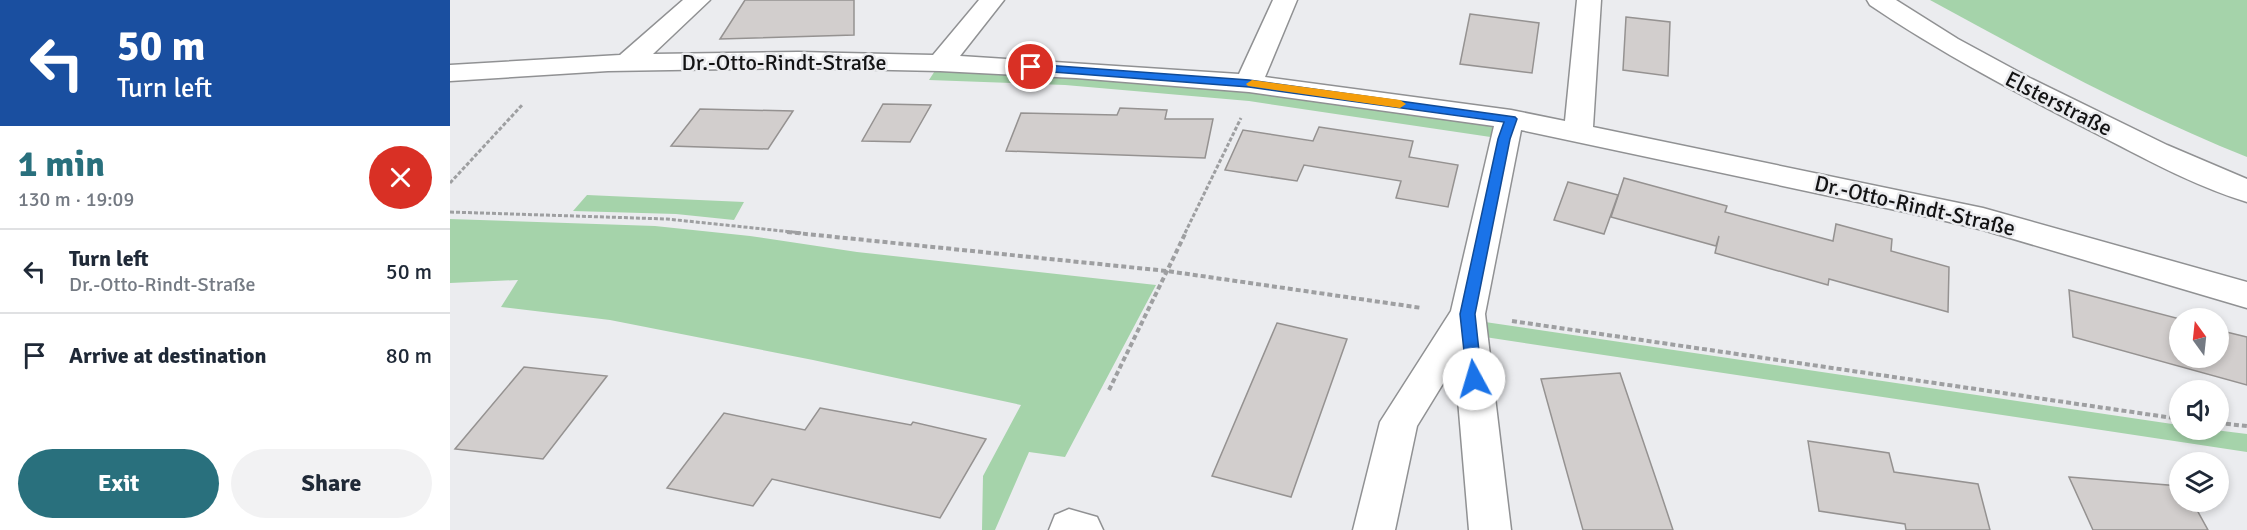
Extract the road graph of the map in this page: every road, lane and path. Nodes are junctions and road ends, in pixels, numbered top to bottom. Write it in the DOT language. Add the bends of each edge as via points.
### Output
graph roads {
  1 [pos="698,0"];
  2 [pos="992,0"];
  3 [pos="1285,0"];
  4 [pos="1588,0"];
  5 [pos="1880,0"];
  6 [pos="627,63"];
  7 [pos="940,63"];
  8 [pos="450,73"];
  9 [pos="1249,83"];
  10 [pos="526,100"];
  11 [pos="1244,112"];
  12 [pos="1511,119"];
  13 [pos="1578,132"];
  14 [pos="450,183"];
  15 [pos="2247,191"];
  16 [pos="450,212"];
  17 [pos="1167,271"];
  18 [pos="2247,295"];
  19 [pos="1468,314"];
  20 [pos="1109,390"];
  21 [pos="2169,417"];
  22 [pos="2229,424"];
  23 [pos="2247,426"];
  24 [pos="1374,530"];
  25 [pos="1490,530"];
  1 -- 6 [label="street, Dr.-Otto-Rindt-Straße"];
  2 -- 7 [label="street"];
  3 -- 9 [label="street"];
  4 -- 13 [label="street"];
  5 -- 15 [label="street, Elsterstraße" via="2008,78 2133,141"];
  6 -- 7 [label="street, Dr.-Otto-Rindt-Straße"];
  6 -- 8 [label="street, Dr.-Otto-Rindt-Straße"];
  7 -- 9 [label="street, Dr.-Otto-Rindt-Straße"];
  9 -- 12 [label="street, Dr.-Otto-Rindt-Straße"];
  10 -- 14 [label="path"];
  11 -- 17 [label="path"];
  12 -- 13 [label="street, Dr.-Otto-Rindt-Straße"];
  12 -- 19 [label="street"];
  13 -- 18 [label="street, Dr.-Otto-Rindt-Straße" via="1983,219"];
  16 -- 17 [label="path" via="667,219"];
  17 -- 19 [label="path"];
  17 -- 20 [label="path"];
  19 -- 21 [label="path"];
  19 -- 24 [label="street" via="1399,422"];
  19 -- 25 [label="street"];
  22 -- 23 [label="path"];
}
